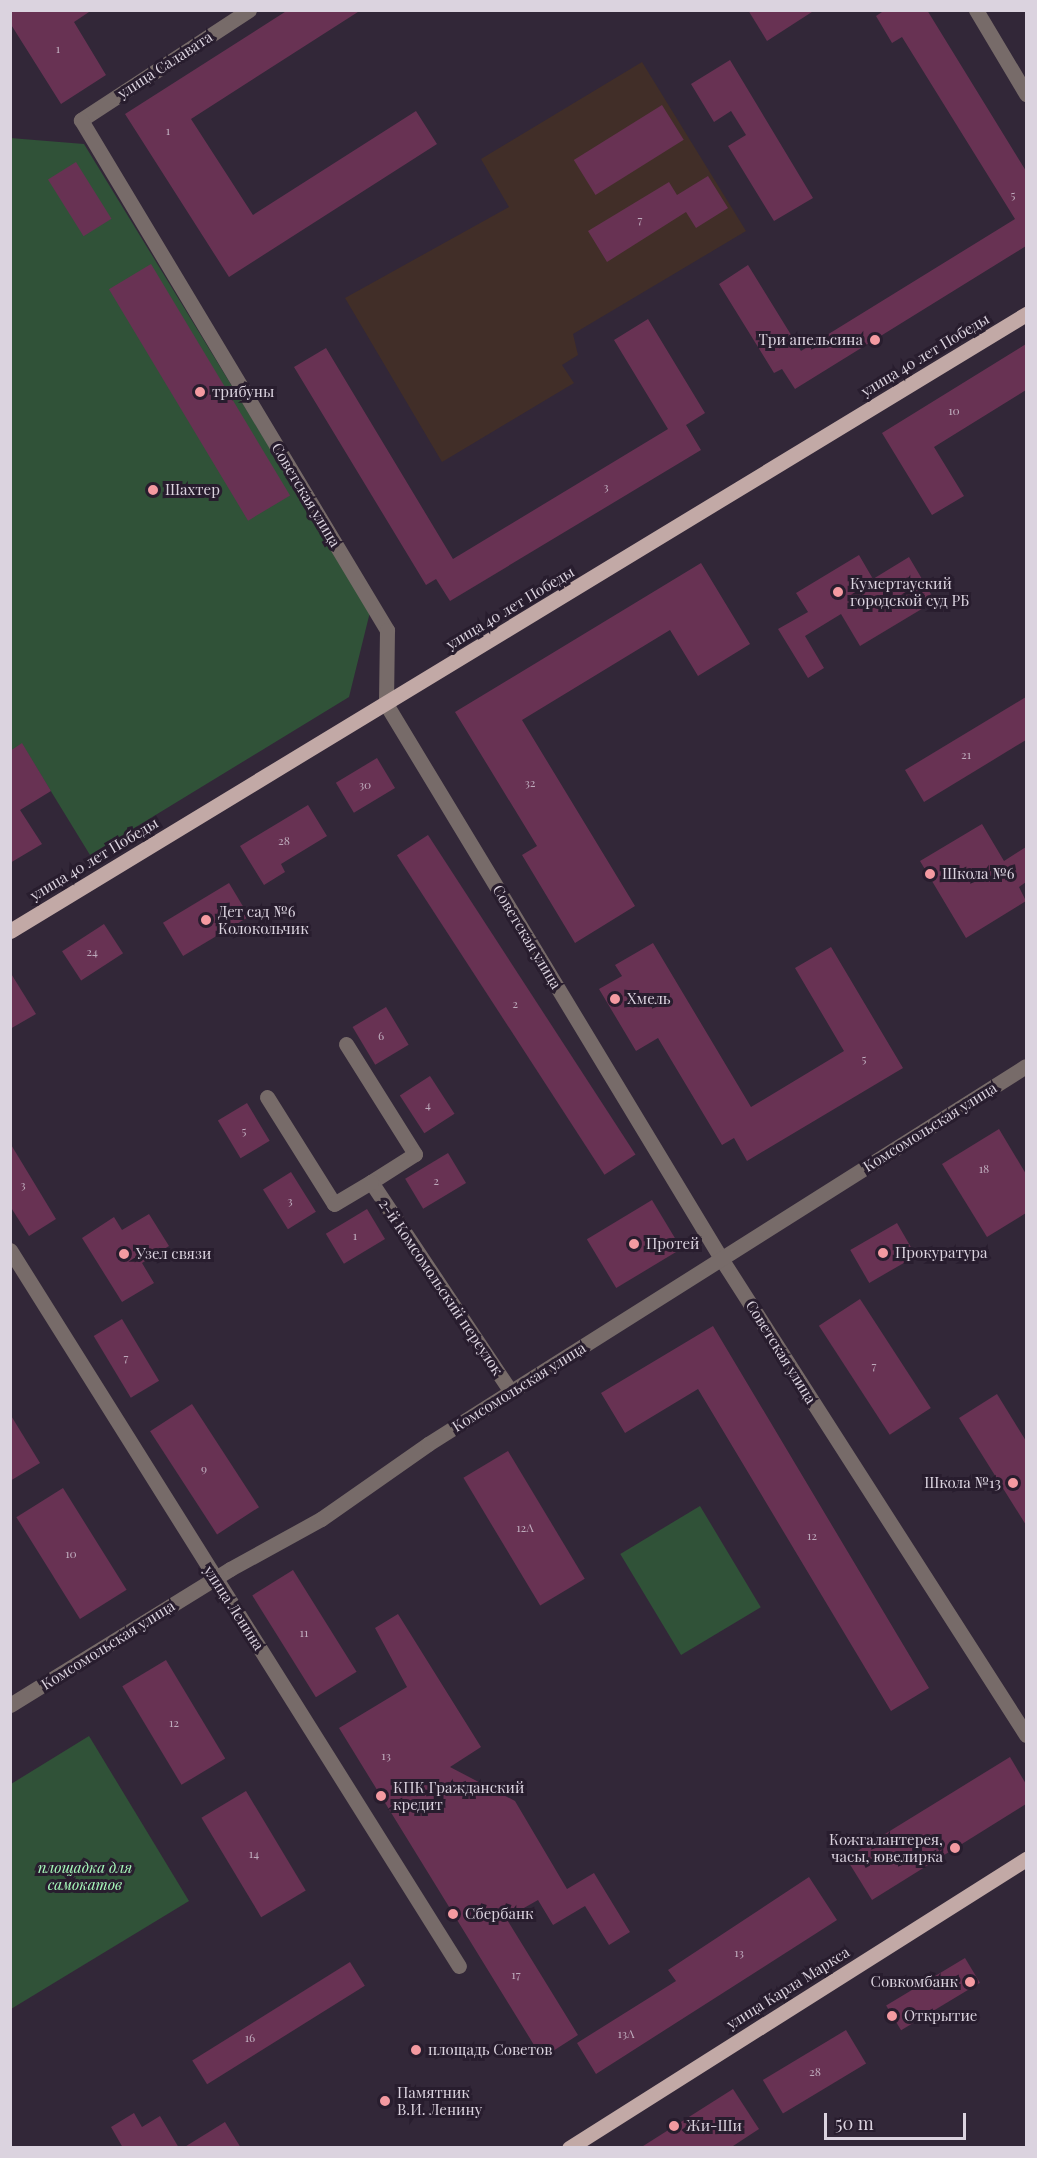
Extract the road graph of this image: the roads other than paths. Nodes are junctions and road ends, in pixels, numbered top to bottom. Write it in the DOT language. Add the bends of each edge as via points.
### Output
graph roads {
  1 [pos="249,10"];
  2 [pos="976,10"];
  3 [pos="1026,94"];
  4 [pos="81,120"];
  5 [pos="1026,314"];
  6 [pos="386,704"];
  7 [pos="10,931"];
  8 [pos="346,1044"];
  9 [pos="1026,1066"];
  10 [pos="267,1097"];
  11 [pos="371,1182"];
  12 [pos="10,1250"];
  13 [pos="723,1260"];
  14 [pos="511,1392"];
  15 [pos="215,1578"];
  16 [pos="10,1705"];
  17 [pos="1026,1735"];
  18 [pos="1026,1859"];
  19 [pos="459,1966"];
  20 [pos="569,2148"];
  1 -- 4 [label="street, улица Салавата"];
  2 -- 3 [label="street"];
  4 -- 6 [label="street, Советская улица" via="387,630"];
  5 -- 6 [label="main road, улица 40 лет Победы"];
  6 -- 7 [label="main road, улица 40 лет Победы"];
  6 -- 13 [label="street, Советская улица"];
  8 -- 11 [label="street, 2-й Комсомольский переулок" via="415,1154"];
  9 -- 13 [label="street, Комсомольская улица"];
  10 -- 11 [label="street, 2-й Комсомольский переулок" via="334,1204"];
  11 -- 14 [label="street, 2-й Комсомольский переулок"];
  12 -- 15 [label="street, улица Ленина"];
  13 -- 14 [label="street, Комсомольская улица"];
  13 -- 17 [label="street, Советская улица"];
  14 -- 15 [label="street, Комсомольская улица" via="321,1519"];
  15 -- 16 [label="street, Комсомольская улица"];
  15 -- 19 [label="street, улица Ленина"];
  18 -- 20 [label="main road, улица Карла Маркса"];
}
